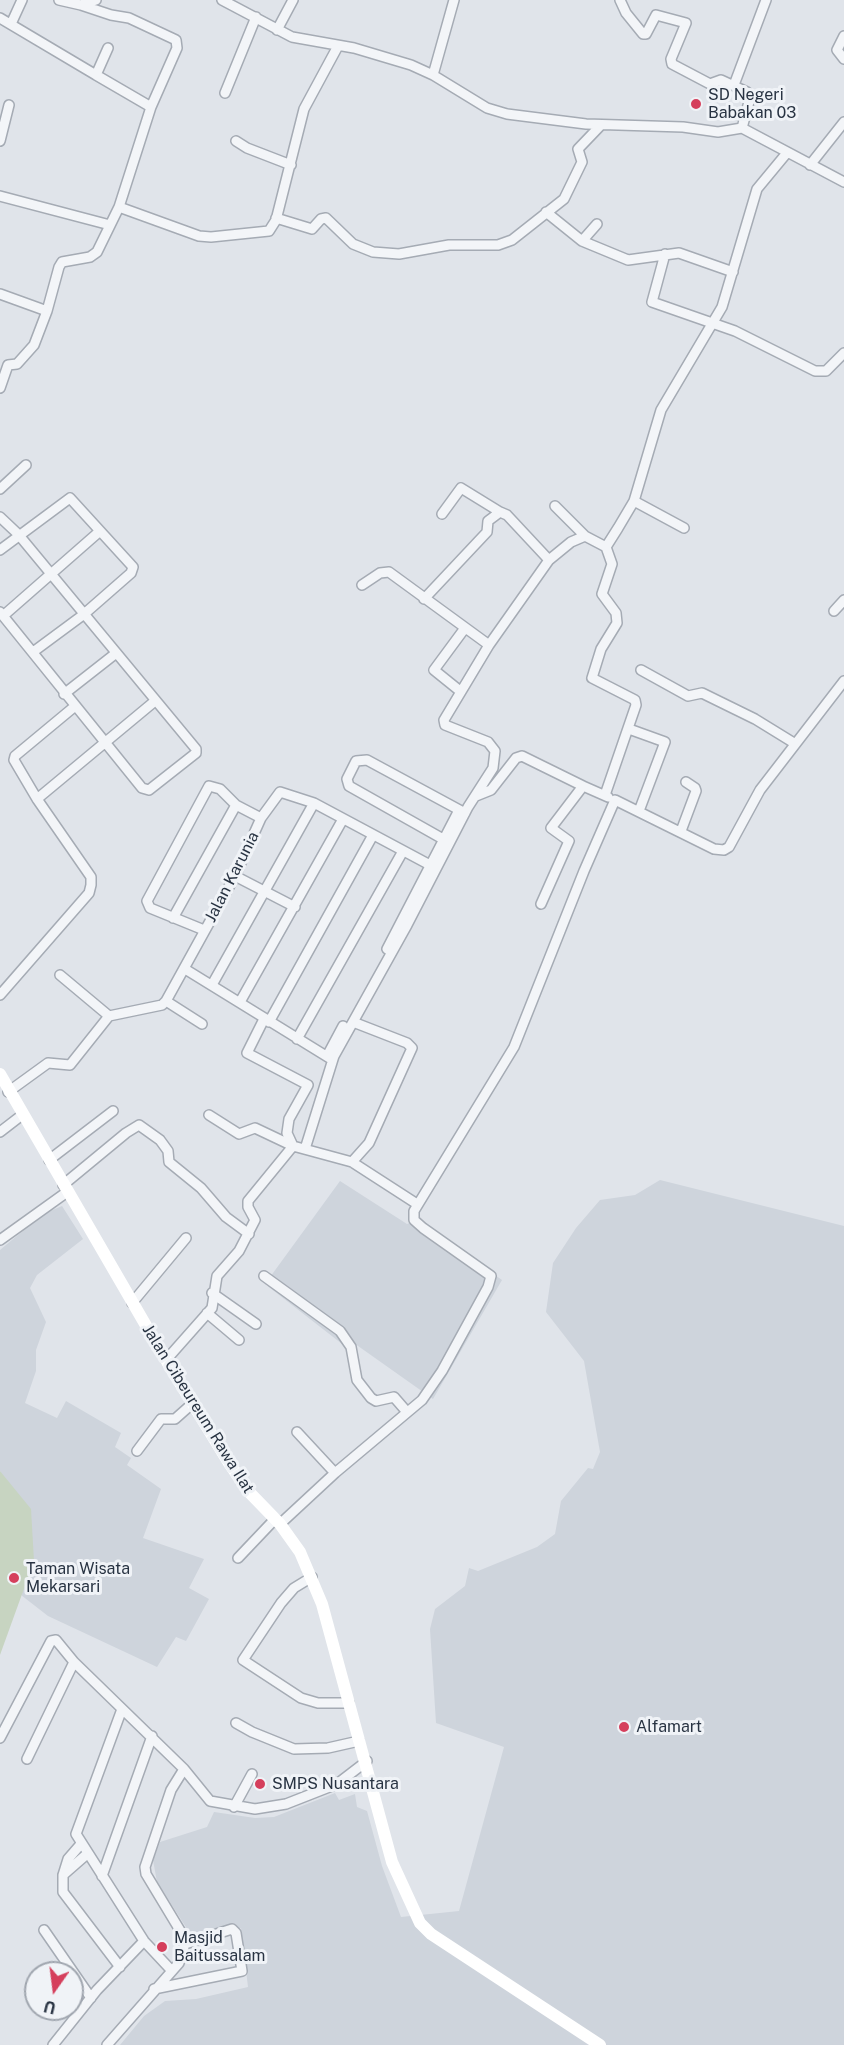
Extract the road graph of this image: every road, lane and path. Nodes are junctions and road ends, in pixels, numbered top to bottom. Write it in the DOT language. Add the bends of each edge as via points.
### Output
graph roads {
  1 [pos="22,0"];
  2 [pos="59,0"];
  3 [pos="96,0"];
  4 [pos="222,0"];
  5 [pos="293,0"];
  6 [pos="454,0"];
  7 [pos="620,0"];
  8 [pos="766,0"];
  9 [pos="81,5"];
  10 [pos="256,17"];
  11 [pos="0,18"];
  12 [pos="12,24"];
  13 [pos="277,30"];
  14 [pos="844,36"];
  15 [pos="338,46"];
  16 [pos="108,48"];
  17 [pos="844,59"];
  18 [pos="96,75"];
  19 [pos="433,75"];
  20 [pos="734,85"];
  21 [pos="225,93"];
  22 [pos="9,105"];
  23 [pos="151,106"];
  24 [pos="844,122"];
  25 [pos="601,125"];
  26 [pos="742,128"];
  27 [pos="0,141"];
  28 [pos="236,141"];
  29 [pos="786,154"];
  30 [pos="291,165"];
  31 [pos="810,165"];
  32 [pos="844,182"];
  33 [pos="0,196"];
  34 [pos="119,207"];
  35 [pos="546,212"];
  36 [pos="276,218"];
  37 [pos="597,224"];
  38 [pos="110,225"];
  39 [pos="582,241"];
  40 [pos="665,254"];
  41 [pos="733,272"];
  42 [pos="0,294"];
  43 [pos="47,311"];
  44 [pos="715,323"];
  45 [pos="844,353"];
  46 [pos="4,364"];
  47 [pos="0,388"];
  48 [pos="26,465"];
  49 [pos="0,489"];
  50 [pos="634,501"];
  51 [pos="555,506"];
  52 [pos="500,512"];
  53 [pos="441,514"];
  54 [pos="0,517"];
  55 [pos="684,528"];
  56 [pos="100,531"];
  57 [pos="18,534"];
  58 [pos="585,536"];
  59 [pos="606,547"];
  60 [pos="0,549"];
  61 [pos="549,560"];
  62 [pos="51,574"];
  63 [pos="362,585"];
  64 [pos="424,599"];
  65 [pos="844,600"];
  66 [pos="834,611"];
  67 [pos="2,614"];
  68 [pos="83,615"];
  69 [pos="465,628"];
  70 [pos="489,645"];
  71 [pos="33,652"];
  72 [pos="115,654"];
  73 [pos="641,670"];
  74 [pos="844,681"];
  75 [pos="460,691"];
  76 [pos="64,694"];
  77 [pos="155,701"];
  78 [pos="74,706"];
  79 [pos="629,729"];
  80 [pos="794,743"];
  81 [pos="106,745"];
  82 [pos="686,782"];
  83 [pos="583,786"];
  84 [pos="476,795"];
  85 [pos="604,795"];
  86 [pos="37,799"];
  87 [pos="615,800"];
  88 [pos="314,803"];
  89 [pos="236,805"];
  90 [pos="462,812"];
  91 [pos="639,812"];
  92 [pos="261,818"];
  93 [pos="343,819"];
  94 [pos="681,831"];
  95 [pos="373,835"];
  96 [pos="443,839"];
  97 [pos="403,851"];
  98 [pos="430,865"];
  99 [pos="235,876"];
  100 [pos="263,891"];
  101 [pos="541,904"];
  102 [pos="295,907"];
  103 [pos="173,918"];
  104 [pos="204,930"];
  105 [pos="185,969"];
  106 [pos="60,975"];
  107 [pos="213,983"];
  108 [pos="0,995"];
  109 [pos="166,1001"];
  110 [pos="240,1002"];
  111 [pos="109,1016"];
  112 [pos="266,1021"];
  113 [pos="352,1022"];
  114 [pos="202,1024"];
  115 [pos="297,1039"];
  116 [pos="330,1058"];
  117 [pos="0,1074"];
  118 [pos="8,1092"];
  119 [pos="113,1111"];
  120 [pos="22,1114"];
  121 [pos="208,1114"];
  122 [pos="0,1132"];
  123 [pos="293,1146"];
  124 [pos="305,1149"];
  125 [pos="49,1160"];
  126 [pos="352,1161"];
  127 [pos="65,1188"];
  128 [pos="417,1204"];
  129 [pos="249,1234"];
  130 [pos="186,1238"];
  131 [pos="0,1240"];
  132 [pos="264,1276"];
  133 [pos="212,1293"];
  134 [pos="132,1303"];
  135 [pos="207,1313"];
  136 [pos="256,1324"];
  137 [pos="238,1340"];
  138 [pos="166,1360"];
  139 [pos="193,1403"];
  140 [pos="407,1412"];
  141 [pos="297,1432"];
  142 [pos="137,1451"];
  143 [pos="335,1473"];
  144 [pos="278,1521"];
  145 [pos="238,1558"];
  146 [pos="312,1577"];
  147 [pos="74,1662"];
  148 [pos="349,1703"];
  149 [pos="122,1709"];
  150 [pos="236,1723"];
  151 [pos="152,1737"];
  152 [pos="0,1738"];
  153 [pos="359,1741"];
  154 [pos="27,1759"];
  155 [pos="367,1761"];
  156 [pos="184,1769"];
  157 [pos="252,1774"];
  158 [pos="234,1807"];
  159 [pos="81,1844"];
  160 [pos="87,1854"];
  161 [pos="63,1875"];
  162 [pos="102,1876"];
  163 [pos="44,1930"];
  164 [pos="144,1941"];
  165 [pos="185,1944"];
  166 [pos="120,1967"];
  167 [pos="172,1971"];
  168 [pos="154,1989"];
  169 [pos="91,1998"];
  170 [pos="53,2045"];
  171 [pos="107,2045"];
  172 [pos="600,2045"];
  1 -- 12 [label="street"];
  2 -- 9 [label="street"];
  3 -- 9 [label="street"];
  4 -- 10 [label="street"];
  5 -- 13 [label="street"];
  6 -- 19 [label="street"];
  7 -- 20 [label="street" via="643,34 656,15 686,23 672,64 710,84 721,80"];
  8 -- 20 [label="street"];
  9 -- 23 [label="street" via="129,18 176,40 177,48"];
  10 -- 13 [label="street"];
  10 -- 21 [label="street"];
  11 -- 12 [label="street"];
  12 -- 18 [label="street"];
  13 -- 15 [label="street"];
  14 -- 17 [label="street" via="837,50"];
  15 -- 19 [label="street" via="382,55"];
  15 -- 30 [label="street" via="304,110"];
  16 -- 18 [label="street"];
  18 -- 23 [label="street"];
  19 -- 25 [label="street" via="487,108 507,114"];
  20 -- 26 [label="street" via="750,98"];
  22 -- 27 [label="street"];
  23 -- 34 [label="street"];
  24 -- 31 [label="street"];
  25 -- 26 [label="street" via="718,132"];
  25 -- 35 [label="street" via="578,148 582,159 570,190"];
  26 -- 29 [label="street"];
  28 -- 30 [label="street"];
  29 -- 31 [label="street"];
  29 -- 41 [label="street" via="757,189"];
  30 -- 36 [label="street"];
  31 -- 32 [label="street"];
  33 -- 38 [label="street"];
  34 -- 36 [label="street" via="211,237 263,233 272,228"];
  34 -- 38 [label="street"];
  35 -- 36 [label="street" via="512,240 498,245 449,245 399,254 363,250 327,218 312,229"];
  35 -- 39 [label="street"];
  37 -- 39 [label="street"];
  38 -- 43 [label="street" via="97,252 63,262 59,267"];
  39 -- 40 [label="street" via="628,260"];
  40 -- 41 [label="street" via="679,253"];
  40 -- 44 [label="street" via="652,302"];
  41 -- 44 [label="street"];
  42 -- 43 [label="street"];
  43 -- 46 [label="street" via="27,356 17,364"];
  44 -- 45 [label="street" via="815,371 826,371"];
  44 -- 50 [label="street" via="661,410"];
  46 -- 47 [label="street"];
  48 -- 49 [label="street"];
  50 -- 55 [label="street"];
  50 -- 59 [label="street"];
  51 -- 58 [label="street"];
  52 -- 53 [label="street" via="461,488"];
  52 -- 61 [label="street"];
  52 -- 64 [label="street" via="488,521 487,532"];
  54 -- 57 [label="street"];
  56 -- 57 [label="street" via="73,499 67,498"];
  56 -- 62 [label="street"];
  56 -- 68 [label="street" via="133,571"];
  57 -- 60 [label="street"];
  57 -- 62 [label="street"];
  58 -- 59 [label="street"];
  58 -- 61 [label="street"];
  59 -- 79 [label="street" via="612,564 603,597 616,613 617,623 601,649 592,678 635,700"];
  61 -- 70 [label="street"];
  62 -- 67 [label="street"];
  62 -- 68 [label="street"];
  63 -- 64 [label="street" via="380,573 389,572"];
  64 -- 69 [label="street"];
  65 -- 66 [label="street"];
  67 -- 71 [label="street"];
  68 -- 71 [label="street"];
  68 -- 72 [label="street"];
  69 -- 70 [label="street"];
  69 -- 75 [label="street" via="434,670"];
  70 -- 75 [label="street"];
  71 -- 76 [label="street"];
  72 -- 76 [label="street"];
  72 -- 77 [label="street"];
  73 -- 80 [label="street" via="688,696 702,693 744,713"];
  74 -- 80 [label="street"];
  75 -- 84 [label="street" via="445,725 481,737 496,755 493,768"];
  76 -- 78 [label="street"];
  77 -- 81 [label="street"];
  77 -- 81 [label="street" via="196,753 145,790"];
  78 -- 81 [label="street"];
  78 -- 86 [label="street" via="15,756 15,764"];
  79 -- 85 [label="street"];
  79 -- 91 [label="street" via="665,742"];
  80 -- 94 [label="street" via="760,790 729,847 718,851"];
  81 -- 86 [label="street"];
  82 -- 94 [label="street" via="696,792"];
  83 -- 84 [label="street" via="522,756 516,758 491,790"];
  83 -- 85 [label="street"];
  83 -- 101 [label="street" via="551,828 569,840"];
  84 -- 90 [label="street"];
  85 -- 87 [label="street"];
  86 -- 108 [label="street" via="91,878 91,885 89,893"];
  87 -- 91 [label="street"];
  87 -- 128 [label="street" via="514,1047"];
  88 -- 92 [label="street, Jalan Karunia" via="285,791 277,794"];
  88 -- 93 [label="street"];
  88 -- 100 [label="street"];
  89 -- 92 [label="street"];
  89 -- 103 [label="street"];
  89 -- 103 [label="street" via="220,789 209,786 147,901 150,908"];
  90 -- 96 [label="street"];
  90 -- 96 [label="street" via="367,760 356,761 347,779 349,786"];
  90 -- 113 [label="street" via="407,925"];
  91 -- 94 [label="street"];
  92 -- 99 [label="street, Jalan Karunia"];
  93 -- 95 [label="street"];
  93 -- 102 [label="street"];
  95 -- 97 [label="street"];
  95 -- 112 [label="street"];
  96 -- 98 [label="street"];
  97 -- 98 [label="street"];
  97 -- 115 [label="street"];
  98 -- 116 [label="street"];
  99 -- 100 [label="street"];
  99 -- 104 [label="street, Jalan Karunia"];
  100 -- 102 [label="street"];
  100 -- 107 [label="street"];
  102 -- 110 [label="street"];
  103 -- 104 [label="street"];
  104 -- 105 [label="street, Jalan Karunia"];
  105 -- 107 [label="street"];
  105 -- 109 [label="street, Jalan Karunia"];
  106 -- 111 [label="street"];
  107 -- 110 [label="street"];
  109 -- 111 [label="street"];
  109 -- 114 [label="street"];
  110 -- 112 [label="street"];
  111 -- 118 [label="street" via="70,1065 48,1063"];
  112 -- 115 [label="street"];
  112 -- 123 [label="street" via="247,1053 308,1085 289,1119 287,1133"];
  113 -- 116 [label="street"];
  113 -- 126 [label="street" via="412,1048 369,1143"];
  115 -- 116 [label="street"];
  116 -- 124 [label="street"];
  117 -- 118 [label="street, Jalan Cibeureum Rawa Ilat"];
  118 -- 120 [label="street, Jalan Cibeureum Rawa Ilat"];
  119 -- 125 [label="street"];
  120 -- 122 [label="street"];
  120 -- 125 [label="street, Jalan Cibeureum Rawa Ilat"];
  121 -- 123 [label="street" via="239,1134 255,1128"];
  123 -- 124 [label="street"];
  123 -- 129 [label="street" via="248,1201 255,1219"];
  124 -- 126 [label="street"];
  125 -- 127 [label="street, Jalan Cibeureum Rawa Ilat"];
  126 -- 128 [label="street"];
  127 -- 129 [label="street" via="139,1125 160,1140 168,1151 169,1162"];
  127 -- 131 [label="street"];
  127 -- 134 [label="street, Jalan Cibeureum Rawa Ilat"];
  128 -- 140 [label="street" via="414,1220 491,1279 435,1383"];
  129 -- 133 [label="street" via="217,1276"];
  130 -- 134 [label="street"];
  132 -- 140 [label="street" via="340,1331 351,1347 357,1380 371,1398 376,1401 394,1397"];
  133 -- 135 [label="street" via="213,1306"];
  133 -- 136 [label="street"];
  134 -- 138 [label="street, Jalan Cibeureum Rawa Ilat"];
  135 -- 137 [label="street"];
  135 -- 138 [label="street"];
  138 -- 139 [label="street, Jalan Cibeureum Rawa Ilat"];
  139 -- 142 [label="street" via="175,1419 160,1419"];
  139 -- 144 [label="street, Jalan Cibeureum Rawa Ilat" via="249,1492"];
  140 -- 143 [label="street"];
  141 -- 143 [label="street"];
  143 -- 144 [label="street"];
  144 -- 145 [label="street"];
  144 -- 146 [label="street, Jalan Cibeureum Rawa Ilat"];
  146 -- 148 [label="street, Jalan Cibeureum Rawa Ilat"];
  146 -- 148 [label="street" via="294,1588 281,1603 243,1660 301,1698 318,1703"];
  147 -- 149 [label="street"];
  147 -- 152 [label="street" via="57,1641 51,1641"];
  147 -- 154 [label="street"];
  148 -- 153 [label="street, Jalan Cibeureum Rawa Ilat"];
  149 -- 151 [label="street"];
  149 -- 159 [label="street" via="76,1830"];
  150 -- 153 [label="street" via="294,1749 328,1748"];
  151 -- 156 [label="street"];
  151 -- 162 [label="street"];
  153 -- 155 [label="street, Jalan Cibeureum Rawa Ilat"];
  155 -- 158 [label="street" via="333,1786 286,1804 255,1809"];
  155 -- 172 [label="street, Jalan Cibeureum Rawa Ilat" via="392,1862 420,1923 439,1940"];
  156 -- 158 [label="street" via="208,1800"];
  156 -- 165 [label="street" via="171,1790 144,1867"];
  157 -- 158 [label="street"];
  159 -- 160 [label="street"];
  159 -- 161 [label="street" via="68,1859"];
  160 -- 161 [label="street"];
  160 -- 162 [label="street"];
  161 -- 166 [label="street" via="63,1892"];
  162 -- 164 [label="street"];
  163 -- 169 [label="street"];
  164 -- 166 [label="street"];
  164 -- 167 [label="street"];
  165 -- 167 [label="street"];
  165 -- 168 [label="street" via="232,1929 236,1932 242,1970"];
  166 -- 169 [label="street"];
  167 -- 168 [label="street"];
  168 -- 171 [label="street"];
  169 -- 170 [label="street"];
}
